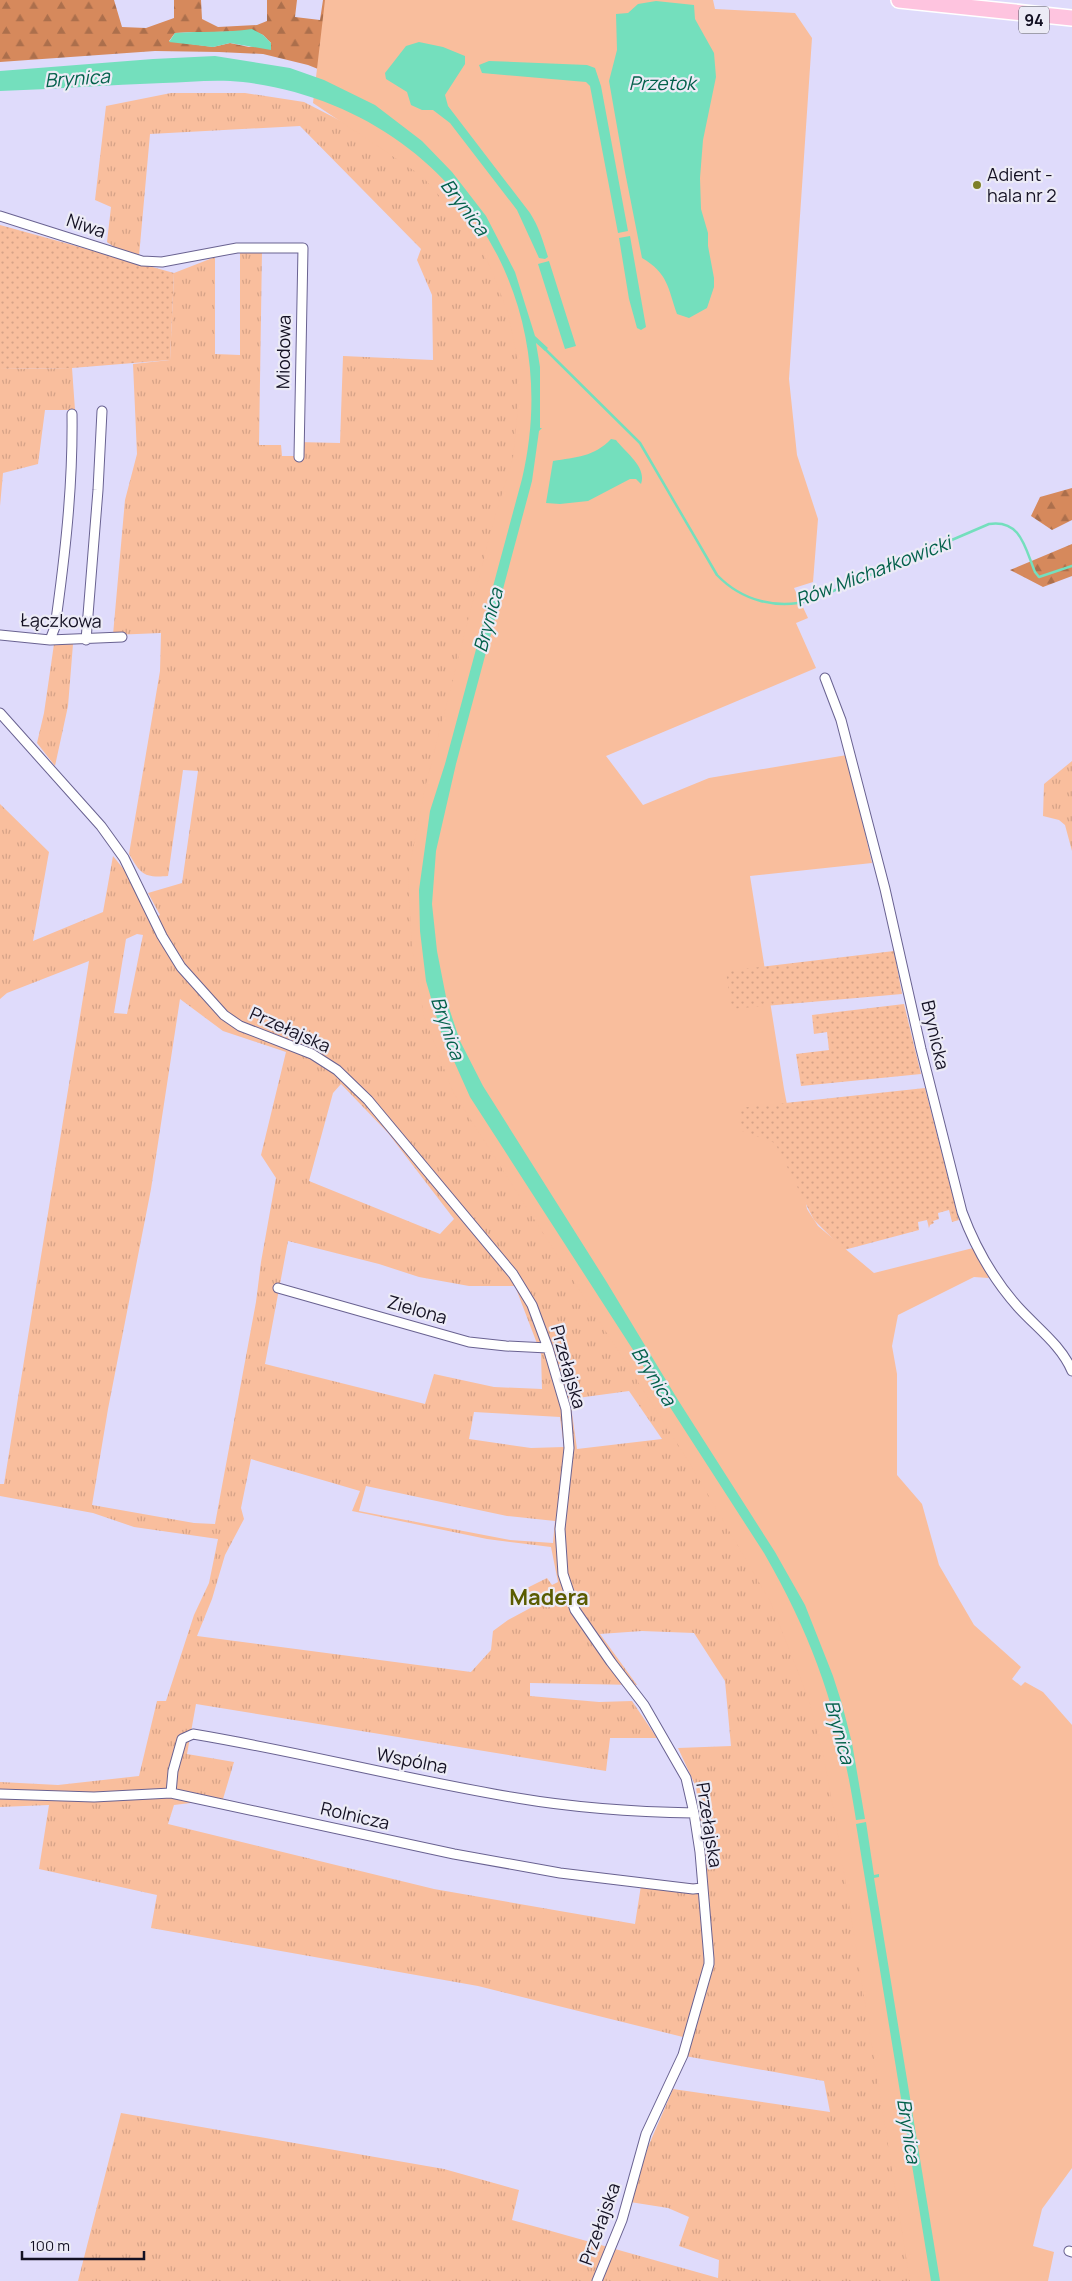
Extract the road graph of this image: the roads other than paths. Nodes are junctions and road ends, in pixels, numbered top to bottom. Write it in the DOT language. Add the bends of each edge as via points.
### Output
graph roads {
  1 [pos="899,0"];
  2 [pos="996,11"];
  3 [pos="1072,18"];
  4 [pos="1072,27"];
  5 [pos="0,216"];
  6 [pos="304,248"];
  7 [pos="102,411"];
  8 [pos="72,414"];
  9 [pos="299,457"];
  10 [pos="0,635"];
  11 [pos="122,637"];
  12 [pos="50,640"];
  13 [pos="86,640"];
  14 [pos="825,678"];
  15 [pos="0,713"];
  16 [pos="278,1288"];
  17 [pos="548,1348"];
  18 [pos="1072,1371"];
  19 [pos="171,1793"];
  20 [pos="0,1794"];
  21 [pos="694,1813"];
  22 [pos="702,1888"];
  23 [pos="597,2281"];
  1 -- 2 [label="main road, 94"];
  2 -- 3 [label="main road, 94"];
  2 -- 4 [label="main road, 94"];
  5 -- 6 [label="street, Niwa" via="142,261 162,262 237,248"];
  6 -- 9 [label="street, Miodowa"];
  7 -- 13 [label="street"];
  8 -- 12 [label="street" via="69,515 55,628"];
  10 -- 12 [label="street, Łączkowa"];
  11 -- 13 [label="street, Łączkowa"];
  12 -- 13 [label="street, Łączkowa"];
  14 -- 18 [label="street, Brynicka" via="843,727 886,889 921,1049 962,1212 971,1236 995,1277 1018,1307 1064,1354"];
  15 -- 17 [label="street, Przełajska" via="101,826 124,858 181,967 224,1015 240,1026 312,1054 337,1070 368,1100 513,1274 532,1305"];
  16 -- 17 [label="street, Zielona" via="468,1342"];
  17 -- 21 [label="street, Przełajska" via="566,1409 569,1448 560,1529 563,1574 575,1610 644,1705 679,1764 686,1778"];
  19 -- 20 [label="street, Rolnicza" via="94,1797"];
  19 -- 21 [label="street, Wspólna" via="178,1749 182,1739 193,1734 516,1798 627,1812"];
  19 -- 22 [label="street, Rolnicza" via="454,1854 560,1873"];
  21 -- 22 [label="street, Przełajska"];
  22 -- 23 [label="street, Przełajska" via="709,1964 683,2055 646,2134 622,2220"];
}
